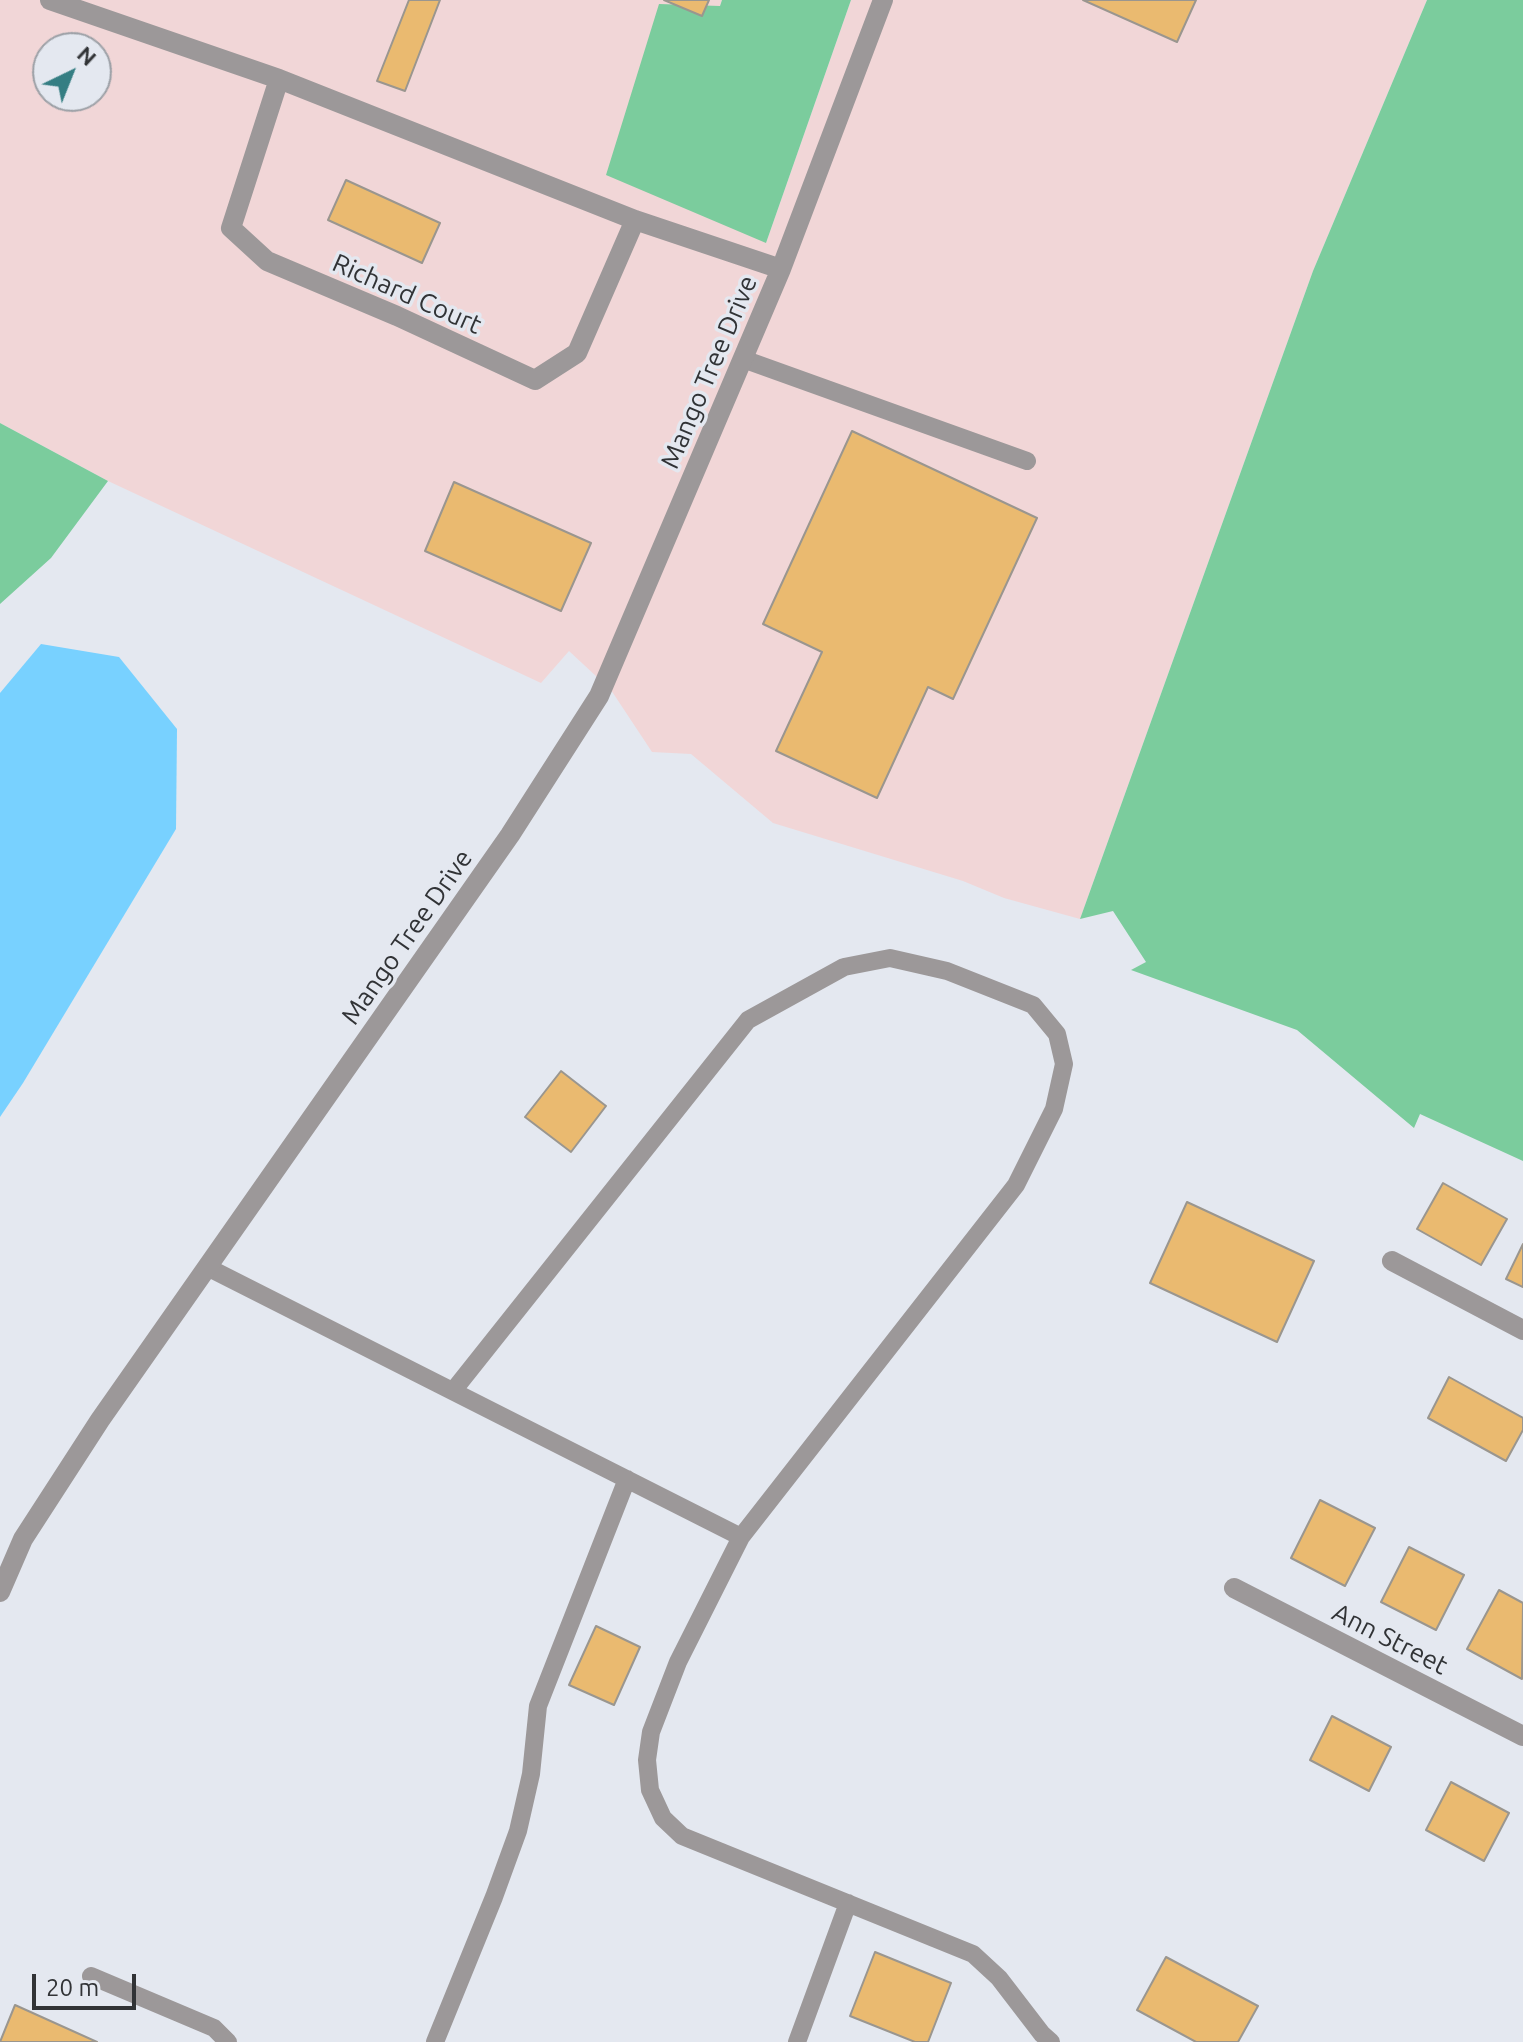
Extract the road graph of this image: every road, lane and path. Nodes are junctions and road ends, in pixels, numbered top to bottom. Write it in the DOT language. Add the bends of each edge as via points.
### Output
graph roads {
  1 [pos="50,0"];
  2 [pos="883,0"];
  3 [pos="279,79"];
  4 [pos="635,220"];
  5 [pos="781,269"];
  6 [pos="743,359"];
  7 [pos="1027,461"];
  8 [pos="1392,1261"];
  9 [pos="207,1267"];
  10 [pos="1523,1330"];
  11 [pos="453,1391"];
  12 [pos="627,1479"];
  13 [pos="741,1537"];
  14 [pos="1234,1588"];
  15 [pos="0,1592"];
  16 [pos="1523,1736"];
  17 [pos="848,1903"];
  18 [pos="91,1976"];
  19 [pos="1042,2039"];
  20 [pos="228,2042"];
  21 [pos="435,2042"];
  22 [pos="797,2042"];
  1 -- 3 [label="street, Mango Tree Drive"];
  2 -- 5 [label="street, Mango Tree Drive"];
  3 -- 4 [label="street, Mango Tree Drive"];
  3 -- 4 [label="street, Richard Court" via="231,228 267,261 535,380 577,353"];
  4 -- 5 [label="street, Mango Tree Drive"];
  5 -- 6 [label="street, Mango Tree Drive"];
  6 -- 7 [label="lane"];
  6 -- 9 [label="street, Mango Tree Drive" via="599,696 510,835"];
  8 -- 10 [label="street"];
  9 -- 11 [label="lane"];
  9 -- 15 [label="street, Mango Tree Drive" via="23,1539"];
  11 -- 12 [label="lane"];
  11 -- 13 [label="lane" via="748,1020 844,967 890,958 947,971 1033,1005 1057,1034 1064,1064 1054,1109 1016,1185"];
  12 -- 13 [label="lane"];
  12 -- 21 [label="lane" via="538,1706 518,1831"];
  13 -- 17 [label="lane" via="678,1662 651,1732 650,1790 663,1818 682,1836"];
  14 -- 16 [label="street, Ann Street"];
  17 -- 19 [label="lane" via="973,1954 999,1978"];
  17 -- 22 [label="lane"];
  18 -- 20 [label="lane" via="214,2028"];
}
